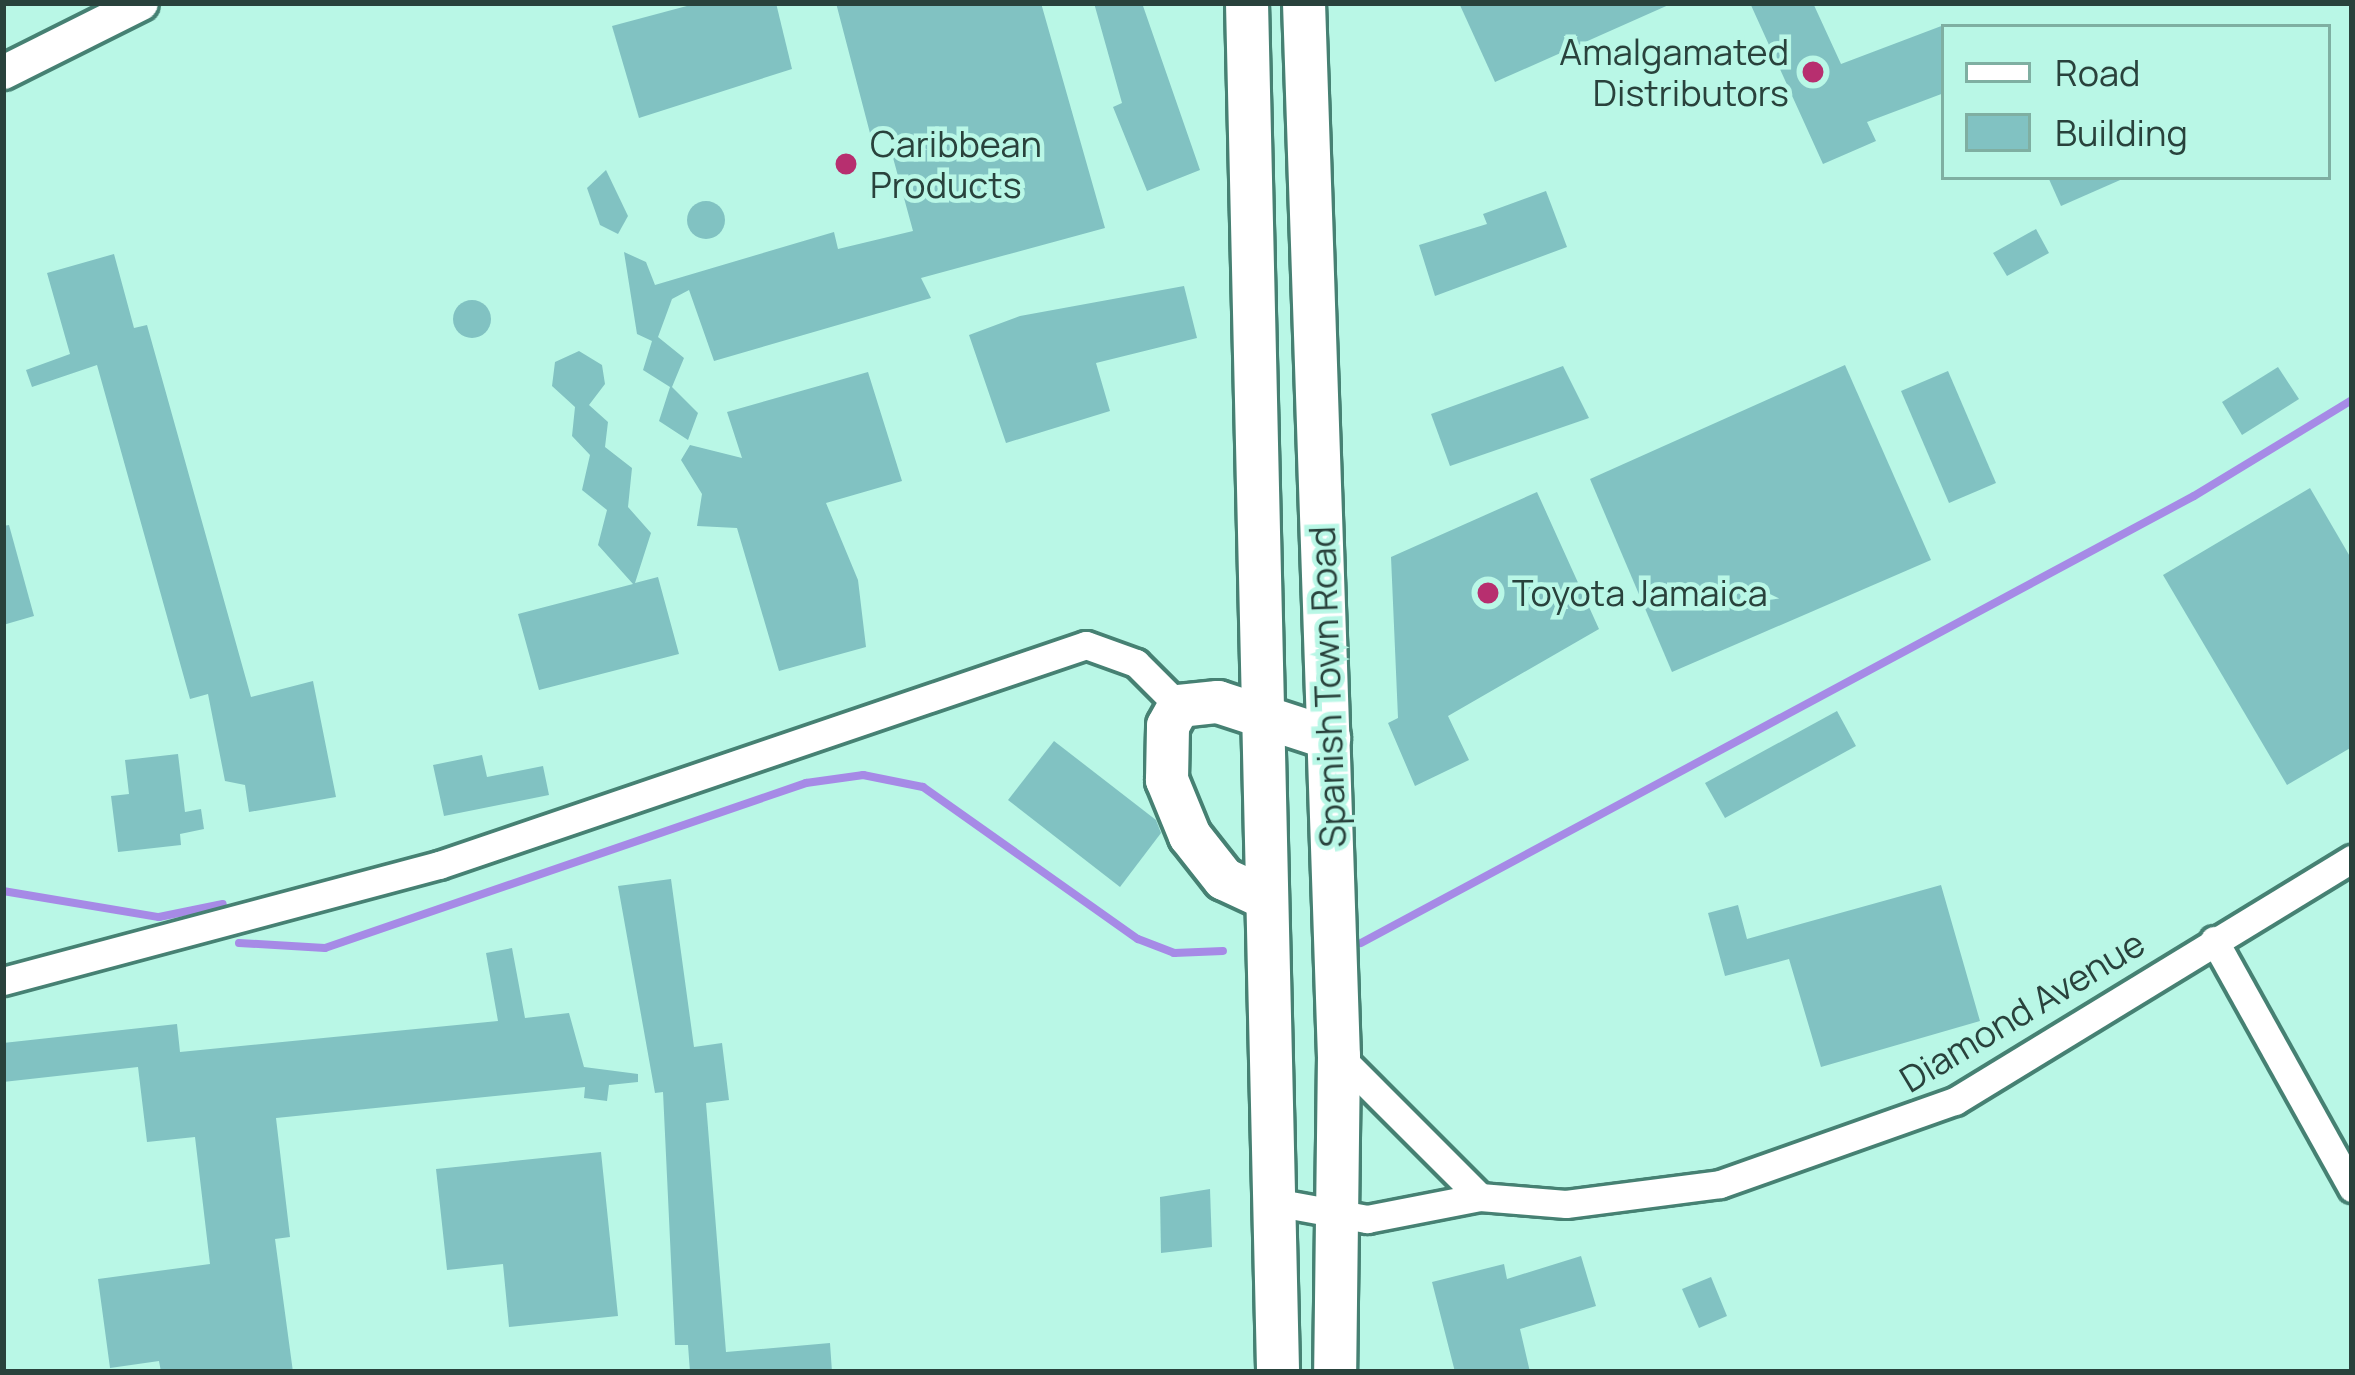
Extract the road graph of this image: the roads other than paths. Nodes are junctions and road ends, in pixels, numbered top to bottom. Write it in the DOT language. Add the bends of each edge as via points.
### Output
graph roads {
  1 [pos="141,3"];
  2 [pos="1247,3"];
  3 [pos="1304,3"];
  4 [pos="3,72"];
  5 [pos="1179,706"];
  6 [pos="1260,709"];
  7 [pos="1329,738"];
  8 [pos="2352,860"];
  9 [pos="1265,898"];
  10 [pos="2214,940"];
  11 [pos="3,981"];
  12 [pos="1339,1056"];
  13 [pos="2352,1188"];
  14 [pos="1480,1197"];
  15 [pos="1274,1202"];
  16 [pos="1332,1216"];
  17 [pos="1278,1372"];
  18 [pos="1335,1372"];
  1 -- 4 [label="street"];
  2 -- 6 [label="highway, Spanish Town Road"];
  3 -- 7 [label="highway, Spanish Town Road"];
  5 -- 6 [label="highway"];
  5 -- 9 [label="highway" via="1168,726 1167,780 1190,836 1224,879"];
  5 -- 11 [label="street" via="1136,663 1087,645 439,865"];
  6 -- 7 [label="highway"];
  6 -- 9 [label="highway, Spanish Town Road"];
  7 -- 12 [label="highway, Spanish Town Road"];
  8 -- 10 [label="street, Diamond Avenue"];
  9 -- 15 [label="highway, Spanish Town Road"];
  10 -- 13 [label="street"];
  10 -- 14 [label="street, Diamond Avenue" via="1955,1101 1877,1134 1720,1184 1566,1204"];
  12 -- 14 [label="street"];
  12 -- 16 [label="highway, Spanish Town Road"];
  14 -- 16 [label="street, Diamond Avenue" via="1367,1219"];
  15 -- 16 [label="street, Diamond Avenue"];
  15 -- 17 [label="highway, Spanish Town Road"];
  16 -- 18 [label="highway, Spanish Town Road"];
}
